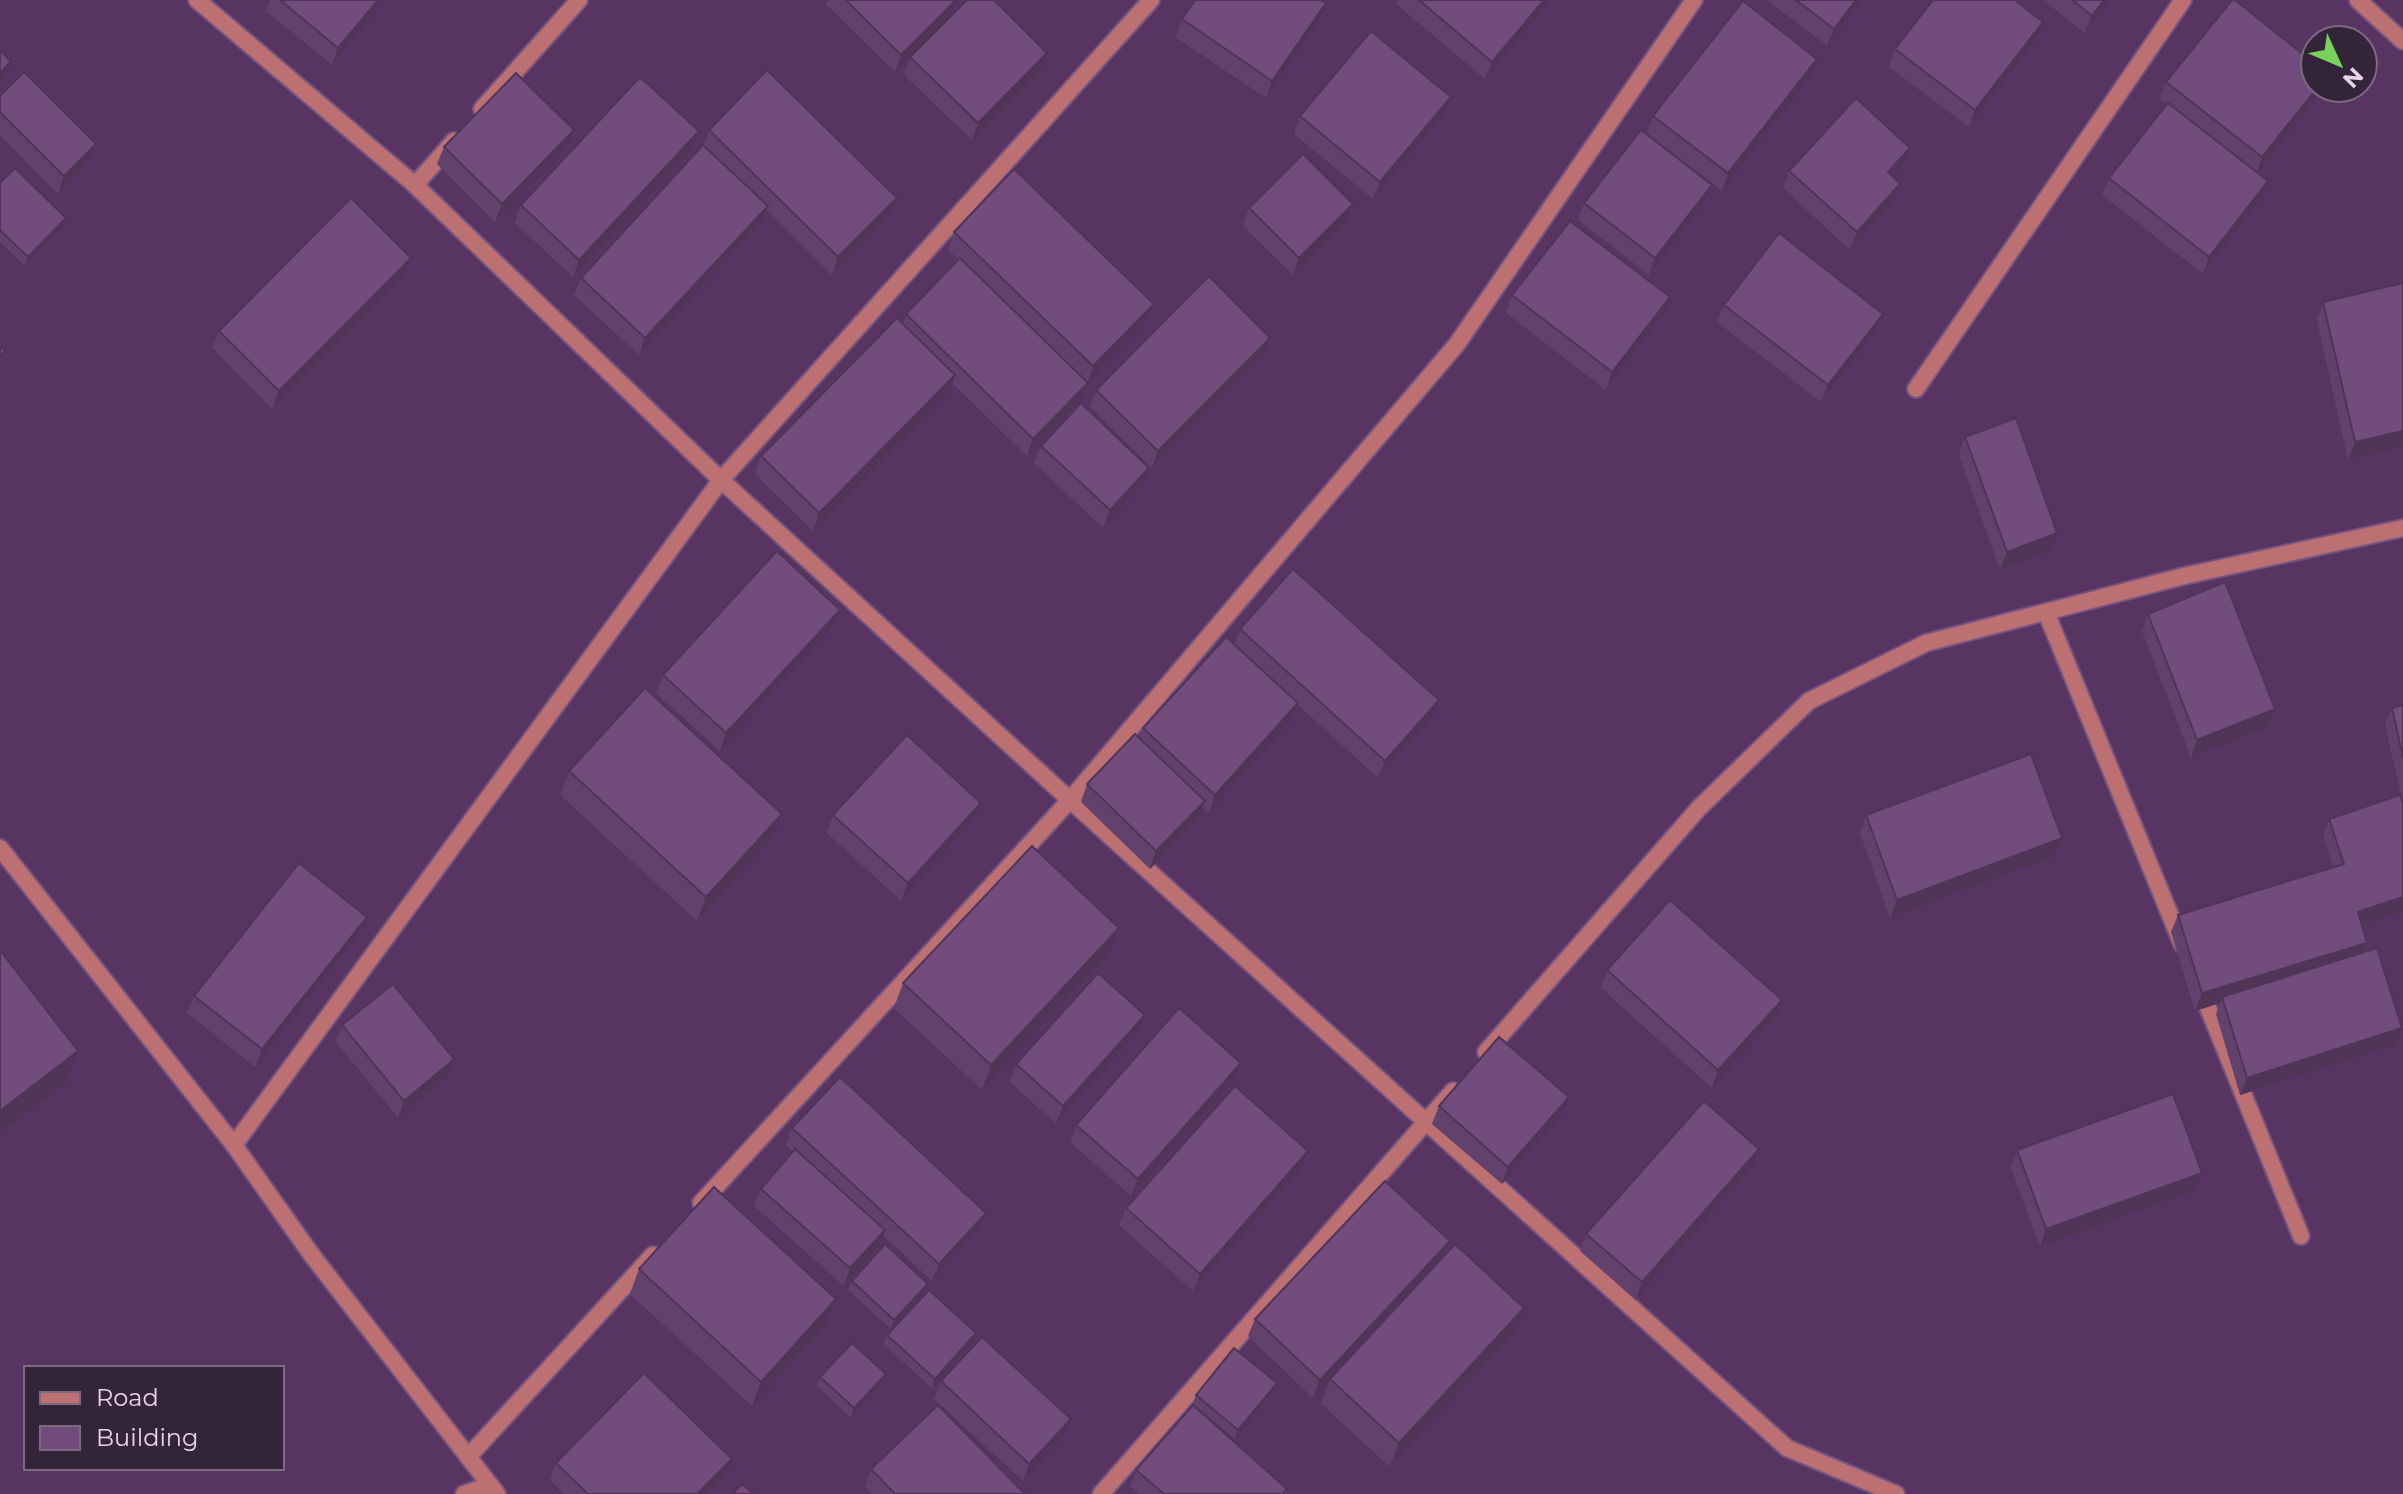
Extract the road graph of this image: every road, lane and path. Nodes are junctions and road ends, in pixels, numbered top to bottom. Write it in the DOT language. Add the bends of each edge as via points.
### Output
graph roads {
  1 [pos="197,0"];
  2 [pos="579,0"];
  3 [pos="1151,0"];
  4 [pos="1694,0"];
  5 [pos="2183,0"];
  6 [pos="2358,0"];
  7 [pos="2403,41"];
  8 [pos="415,185"];
  9 [pos="1916,389"];
  10 [pos="721,480"];
  11 [pos="2403,528"];
  12 [pos="2046,612"];
  13 [pos="1070,800"];
  14 [pos="0,848"];
  15 [pos="1426,1122"];
  16 [pos="234,1145"];
  17 [pos="694,1211"];
  18 [pos="2301,1236"];
  19 [pos="661,1246"];
  20 [pos="468,1457"];
  21 [pos="493,1489"];
  22 [pos="464,1494"];
  23 [pos="1101,1494"];
  24 [pos="1896,1494"];
  1 -- 8 [label="street"];
  2 -- 8 [label="street"];
  3 -- 10 [label="street"];
  4 -- 13 [label="street" via="1457,344"];
  5 -- 9 [label="street"];
  6 -- 7 [label="street"];
  8 -- 10 [label="street"];
  10 -- 13 [label="street"];
  10 -- 16 [label="street"];
  11 -- 12 [label="street"];
  12 -- 15 [label="street" via="1926,643 1809,701 1699,808"];
  12 -- 18 [label="street"];
  13 -- 15 [label="street"];
  13 -- 17 [label="street"];
  14 -- 16 [label="street"];
  15 -- 23 [label="street"];
  15 -- 24 [label="street" via="1787,1448"];
  16 -- 20 [label="street"];
  19 -- 20 [label="street"];
  20 -- 21 [label="street"];
  21 -- 22 [label="street"];
}
